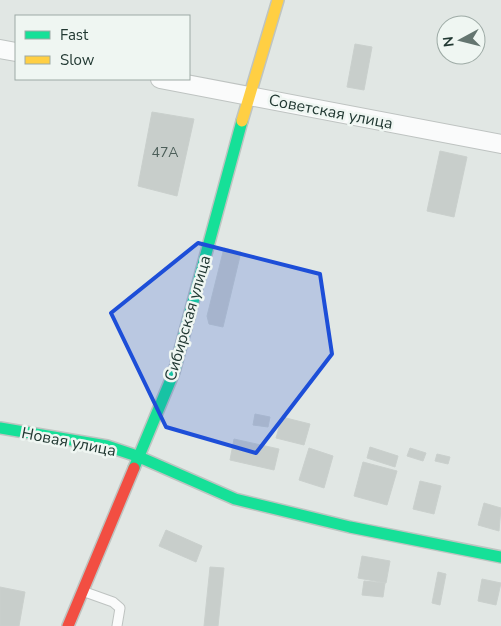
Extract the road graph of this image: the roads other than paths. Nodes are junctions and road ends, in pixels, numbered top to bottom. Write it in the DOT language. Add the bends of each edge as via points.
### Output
graph roads {
  1 [pos="278,0"];
  2 [pos="0,49"];
  3 [pos="15,52"];
  4 [pos="166,80"];
  5 [pos="249,95"];
  6 [pos="501,144"];
  7 [pos="0,428"];
  8 [pos="137,456"];
  9 [pos="501,557"];
  10 [pos="82,591"];
  11 [pos="68,626"];
  12 [pos="117,626"];
  1 -- 5 [label="street, Сибирская улица"];
  2 -- 3 [label="street"];
  4 -- 5 [label="street, Советская улица"];
  5 -- 6 [label="street, Советская улица"];
  5 -- 8 [label="street, Сибирская улица" via="174,372"];
  7 -- 8 [label="street, Новая улица" via="107,446"];
  8 -- 9 [label="street, Новая улица" via="235,499 350,528"];
  8 -- 10 [label="street, Сибирская улица"];
  10 -- 11 [label="street, Сибирская улица"];
  10 -- 12 [label="lane" via="113,602 120,608"];
}
